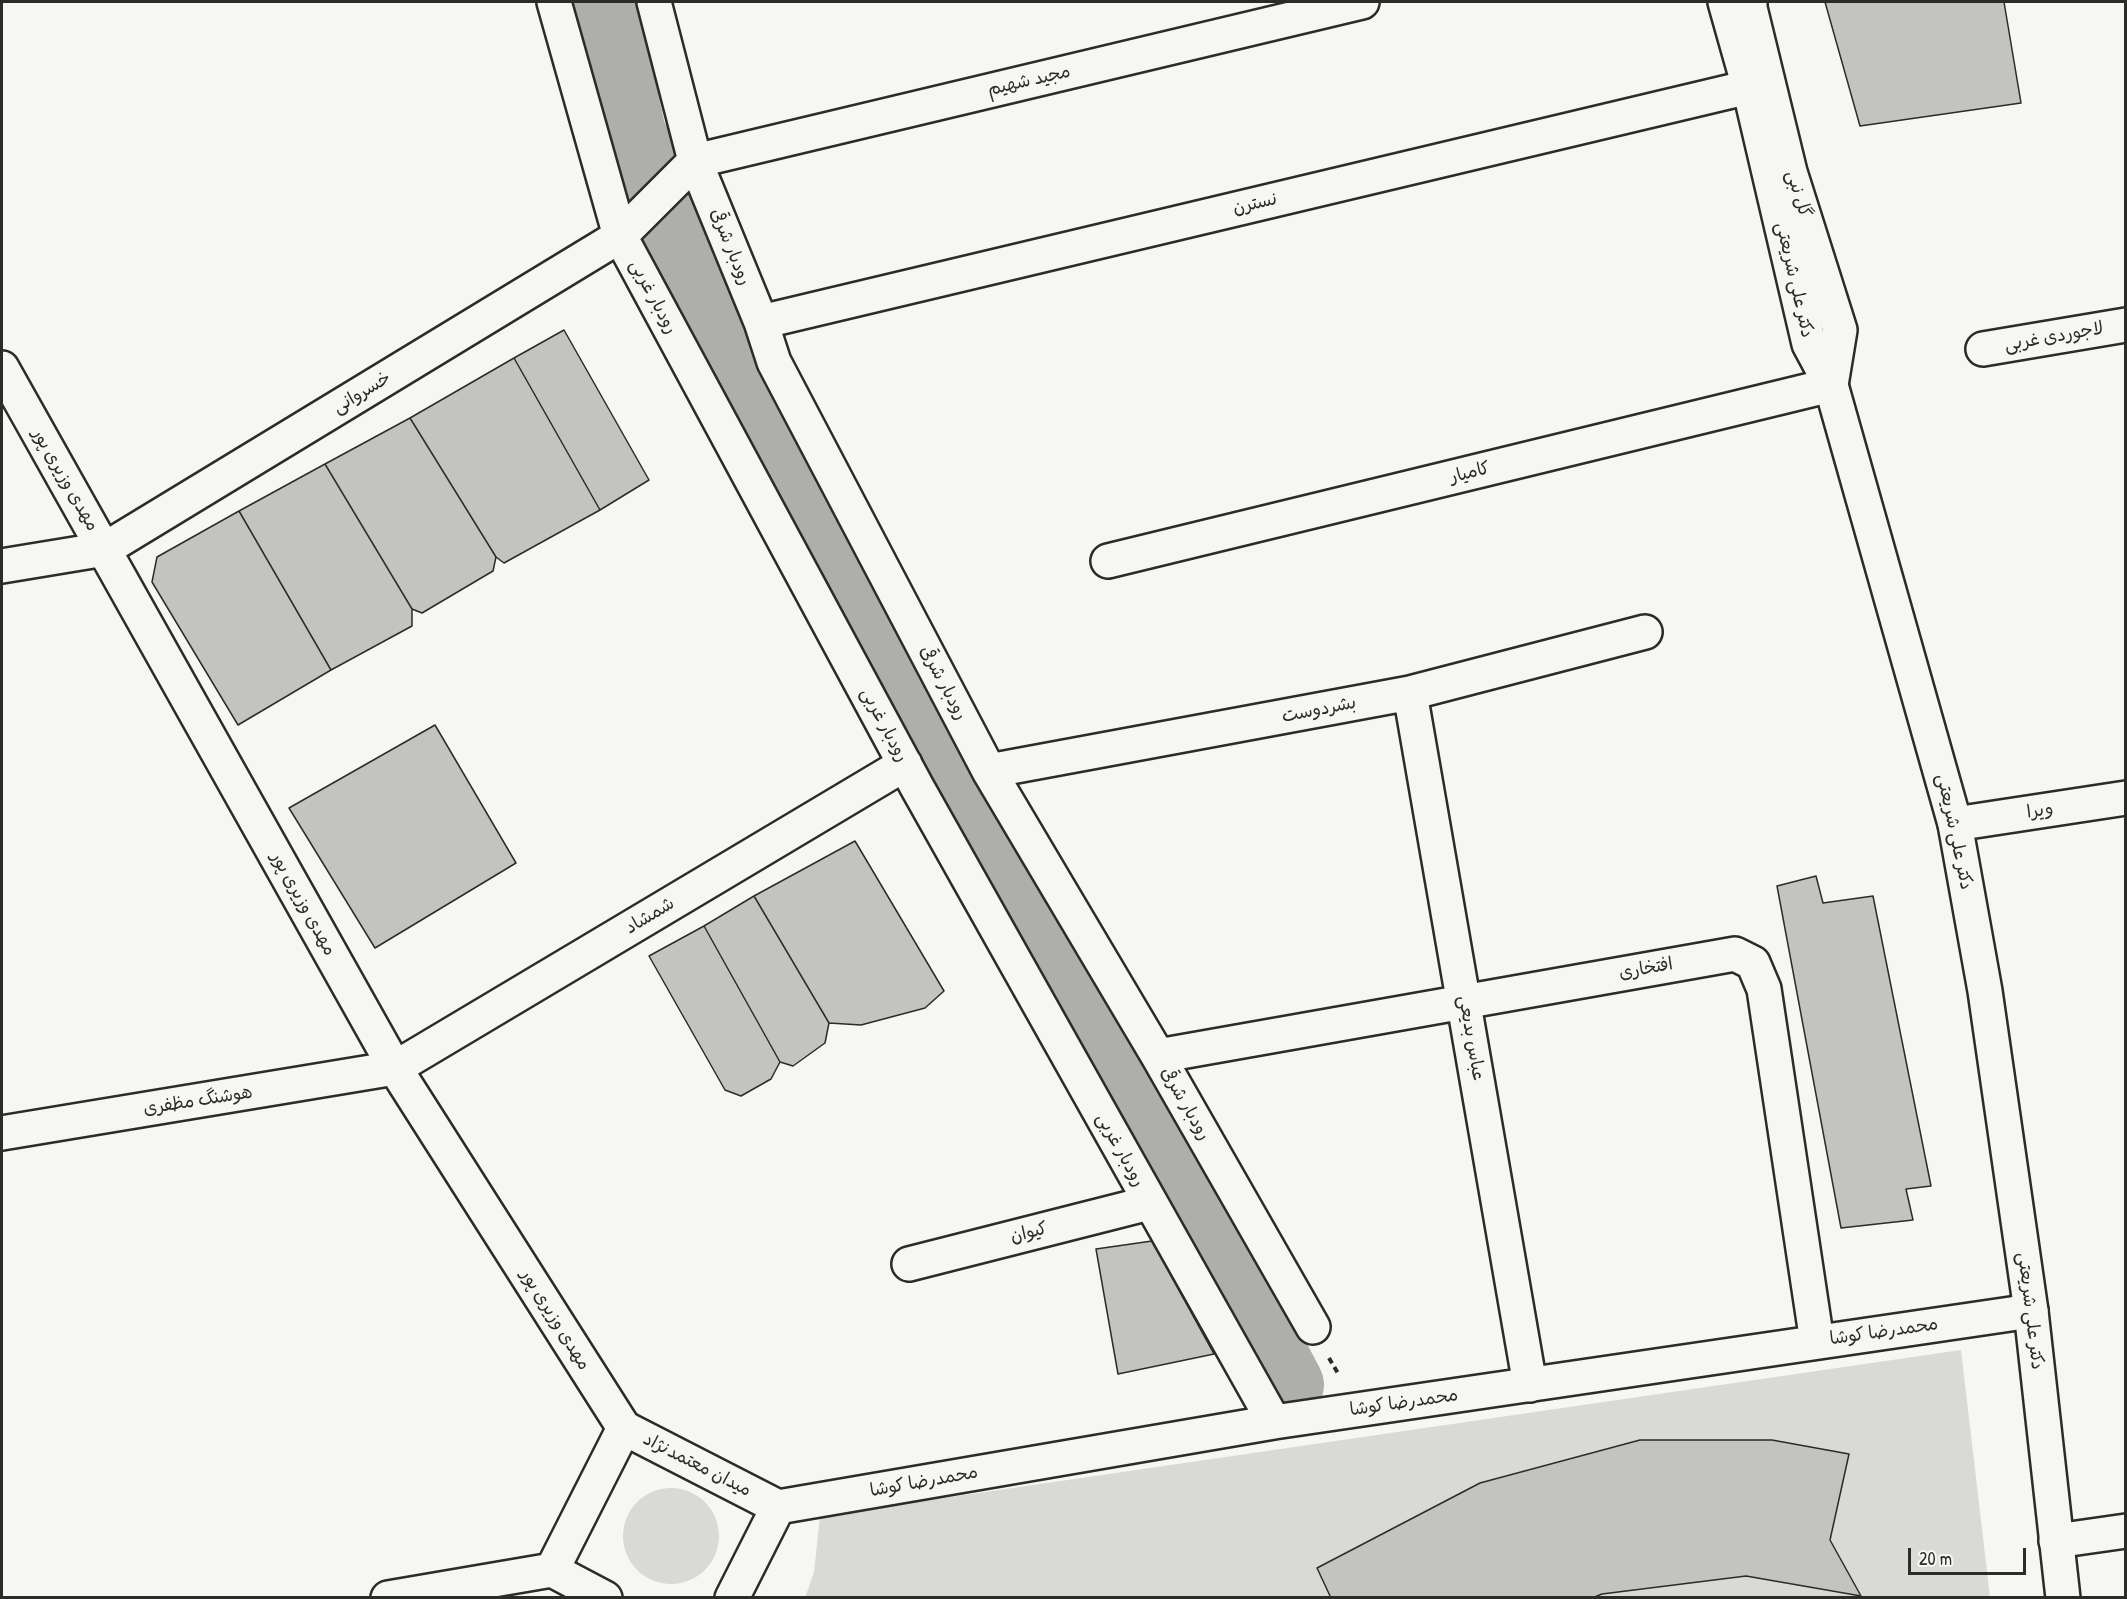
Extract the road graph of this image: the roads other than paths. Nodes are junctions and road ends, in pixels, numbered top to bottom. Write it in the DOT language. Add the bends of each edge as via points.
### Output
graph roads {
  1 [pos="555,2"];
  2 [pos="654,2"];
  3 [pos="1362,2"];
  4 [pos="1725,2"];
  5 [pos="1750,2"];
  6 [pos="1749,87"];
  7 [pos="695,161"];
  8 [pos="620,236"];
  9 [pos="761,322"];
  10 [pos="2126,325"];
  11 [pos="1983,349"];
  12 [pos="2,368"];
  13 [pos="1831,385"];
  14 [pos="105,549"];
  15 [pos="1108,561"];
  16 [pos="2,566"];
  17 [pos="1645,632"];
  18 [pos="1410,693"];
  19 [pos="905,764"];
  20 [pos="989,771"];
  21 [pos="2126,798"];
  22 [pos="1955,824"];
  23 [pos="1464,1000"];
  24 [pos="1158,1056"];
  25 [pos="395,1068"];
  26 [pos="2,1134"];
  27 [pos="1149,1203"];
  28 [pos="909,1264"];
  29 [pos="2031,1311"];
  30 [pos="1313,1327"];
  31 [pos="1817,1342"];
  32 [pos="1530,1385"];
  33 [pos="1274,1422"];
  34 [pos="624,1428"];
  35 [pos="778,1506"];
  36 [pos="2126,1531"];
  37 [pos="2056,1541"];
  38 [pos="552,1570"];
  39 [pos="388,1598"];
  40 [pos="605,1598"];
  41 [pos="732,1598"];
  42 [pos="2063,1598"];
  1 -- 8 [label="street, رودبار غربی"];
  2 -- 7 [label="street, رودبار شرقی"];
  3 -- 7 [label="street, مجید شهیم"];
  4 -- 6 [label="street, دکتر علی شریعتی"];
  5 -- 13 [label="street, گل نبی" via="1790,172 1840,330"];
  6 -- 9 [label="street, نسترن"];
  6 -- 13 [label="street, دکتر علی شریعتی" via="1809,344"];
  7 -- 8 [label="street, خسروانی"];
  7 -- 9 [label="street, رودبار شرقی"];
  8 -- 14 [label="street, خسروانی"];
  8 -- 19 [label="street, رودبار غربی"];
  9 -- 20 [label="street, رودبار شرقی" via="774,362"];
  10 -- 11 [label="street, لاجوردی غربی"];
  12 -- 14 [label="street, مهدی وزیری پور"];
  13 -- 15 [label="street, کامیار"];
  13 -- 22 [label="street, دکتر علی شریعتی"];
  14 -- 16 [label="street"];
  14 -- 25 [label="street, مهدی وزیری پور"];
  17 -- 18 [label="street, بشردوست"];
  18 -- 20 [label="street, بشردوست"];
  18 -- 23 [label="street, عباس بدیعی"];
  19 -- 25 [label="street, شمشاد"];
  19 -- 27 [label="street, رودبار غربی"];
  20 -- 24 [label="street, رودبار شرقی"];
  21 -- 22 [label="street, ویرا"];
  22 -- 29 [label="street, دکتر علی شریعتی" via="1985,991"];
  23 -- 24 [label="street, افتخاری"];
  23 -- 31 [label="street, افتخاری" via="1735,954 1753,963 1764,989"];
  23 -- 32 [label="street, عباس بدیعی"];
  24 -- 30 [label="street, رودبار شرقی"];
  25 -- 26 [label="street, هوشنگ مظفری"];
  25 -- 34 [label="street, مهدی وزیری پور"];
  27 -- 28 [label="street, کیوان"];
  27 -- 33 [label="street, رودبار غربی"];
  29 -- 31 [label="street, محمدرضا کوشا"];
  29 -- 37 [label="street, دکتر علی شریعتی"];
  31 -- 32 [label="street, محمدرضا کوشا"];
  32 -- 33 [label="street, محمدرضا کوشا"];
  33 -- 35 [label="street, محمدرضا کوشا"];
  34 -- 35 [label="street, میدان معتمدنژاد"];
  34 -- 38 [label="street, میدان معتمدنژاد"];
  35 -- 41 [label="street"];
  36 -- 37 [label="street"];
  37 -- 42 [label="street, دکتر علی شریعتی"];
  38 -- 39 [label="street"];
  38 -- 40 [label="street"];
}
